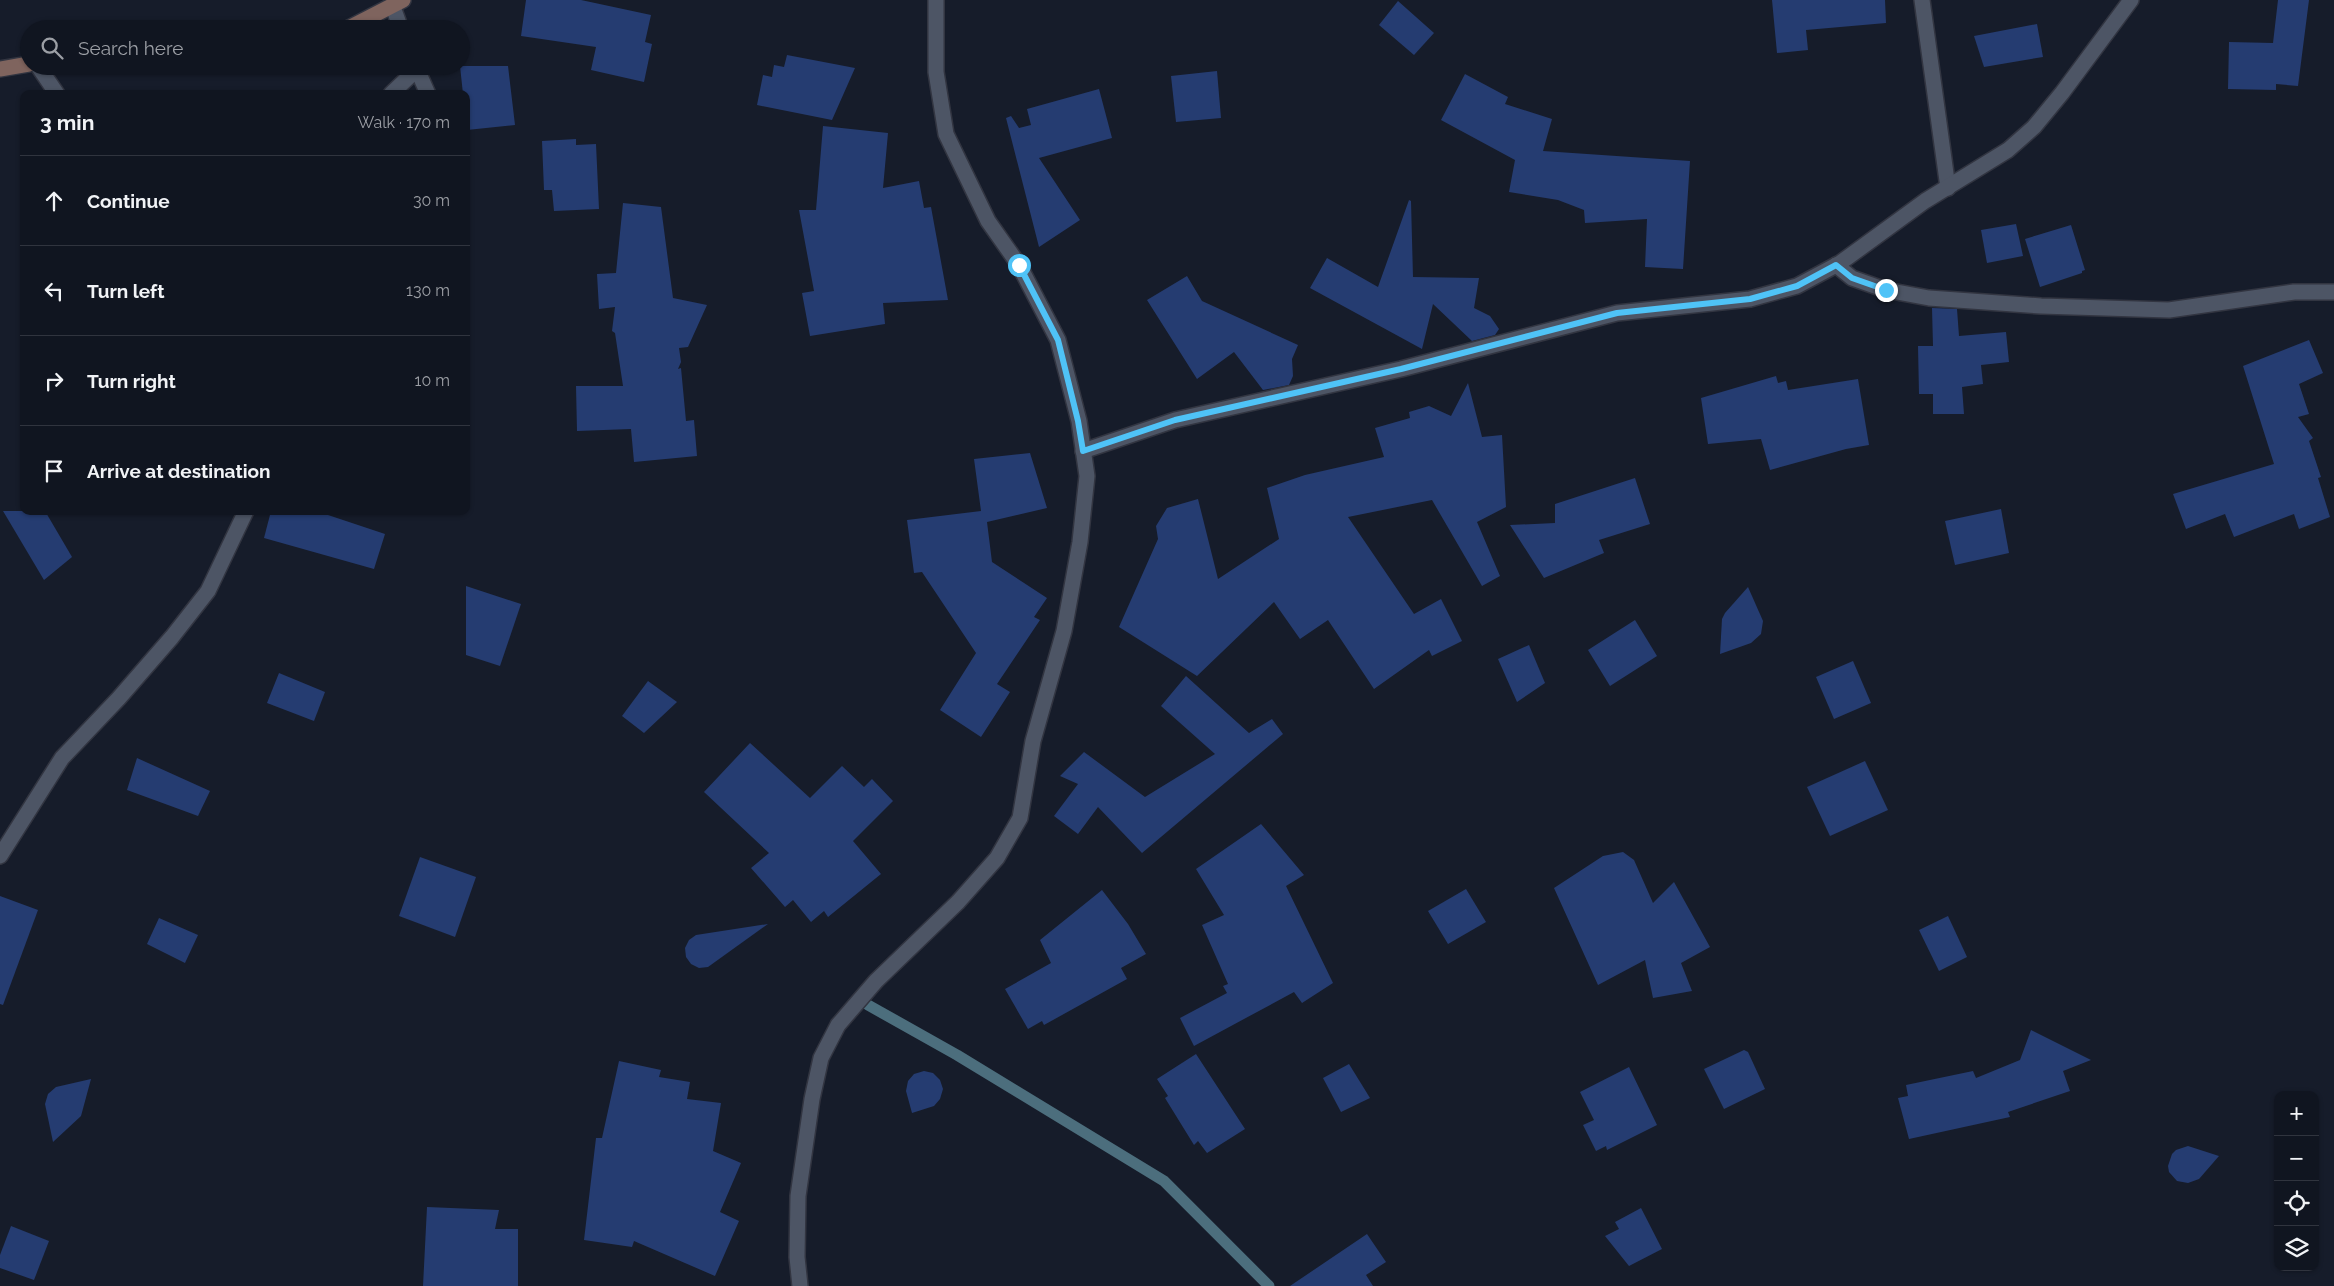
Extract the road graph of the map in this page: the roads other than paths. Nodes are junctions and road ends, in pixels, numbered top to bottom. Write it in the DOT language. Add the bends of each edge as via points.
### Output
graph roads {
  1 [pos="936,0"];
  2 [pos="1922,0"];
  3 [pos="2131,0"];
  4 [pos="398,3"];
  5 [pos="365,20"];
  6 [pos="400,20"];
  7 [pos="20,66"];
  8 [pos="0,70"];
  9 [pos="44,75"];
  10 [pos="409,75"];
  11 [pos="420,75"];
  12 [pos="54,90"];
  13 [pos="395,90"];
  14 [pos="426,90"];
  15 [pos="1948,188"];
  16 [pos="1836,265"];
  17 [pos="2334,292"];
  18 [pos="1083,451"];
  19 [pos="244,515"];
  20 [pos="0,856"];
  21 [pos="800,1286"];
  1 -- 18 [label="street" via="936,72 946,134 988,220 1019,265 1058,340"];
  2 -- 15 [label="street"];
  3 -- 15 [label="street" via="2034,126 2008,150"];
  4 -- 5 [label="street"];
  4 -- 6 [label="street"];
  7 -- 8 [label="street"];
  9 -- 12 [label="street"];
  10 -- 13 [label="street"];
  11 -- 14 [label="street"];
  15 -- 16 [label="street"];
  16 -- 17 [label="street" via="1852,278 1920,297 2071,307 2169,310 2294,292"];
  16 -- 18 [label="street" via="1797,286 1750,299 1617,313 1401,369 1175,420"];
  18 -- 21 [label="street" via="1087,476 1080,542 1064,630 1033,741 1020,818 997,858 958,902 876,981 838,1025 821,1058 798,1196"];
  19 -- 20 [label="street" via="208,591 119,698 62,758"];
}
